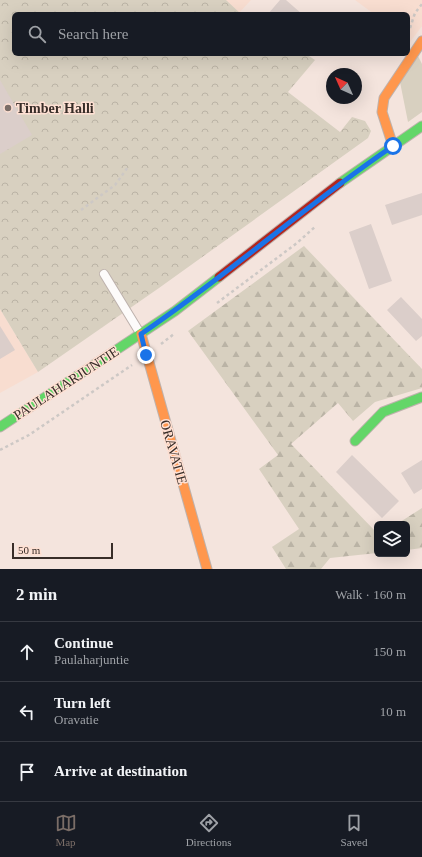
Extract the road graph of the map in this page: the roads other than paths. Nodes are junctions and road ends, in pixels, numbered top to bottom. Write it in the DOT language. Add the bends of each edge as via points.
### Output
graph roads {
  1 [pos="422,41"];
  2 [pos="422,126"];
  3 [pos="393,146"];
  4 [pos="104,274"];
  5 [pos="141,334"];
  6 [pos="422,397"];
  7 [pos="0,427"];
  8 [pos="355,441"];
  9 [pos="207,569"];
  1 -- 3 [label="main road" via="384,98 382,112"];
  2 -- 3 [label="main road, PAULAHARJUNTIE"];
  3 -- 5 [label="main road, PAULAHARJUNTIE"];
  4 -- 5 [label="lane"];
  5 -- 7 [label="main road, PAULAHARJUNTIE"];
  5 -- 9 [label="main road, ORAVATIE"];
  6 -- 8 [label="main road" via="383,412"];
}
